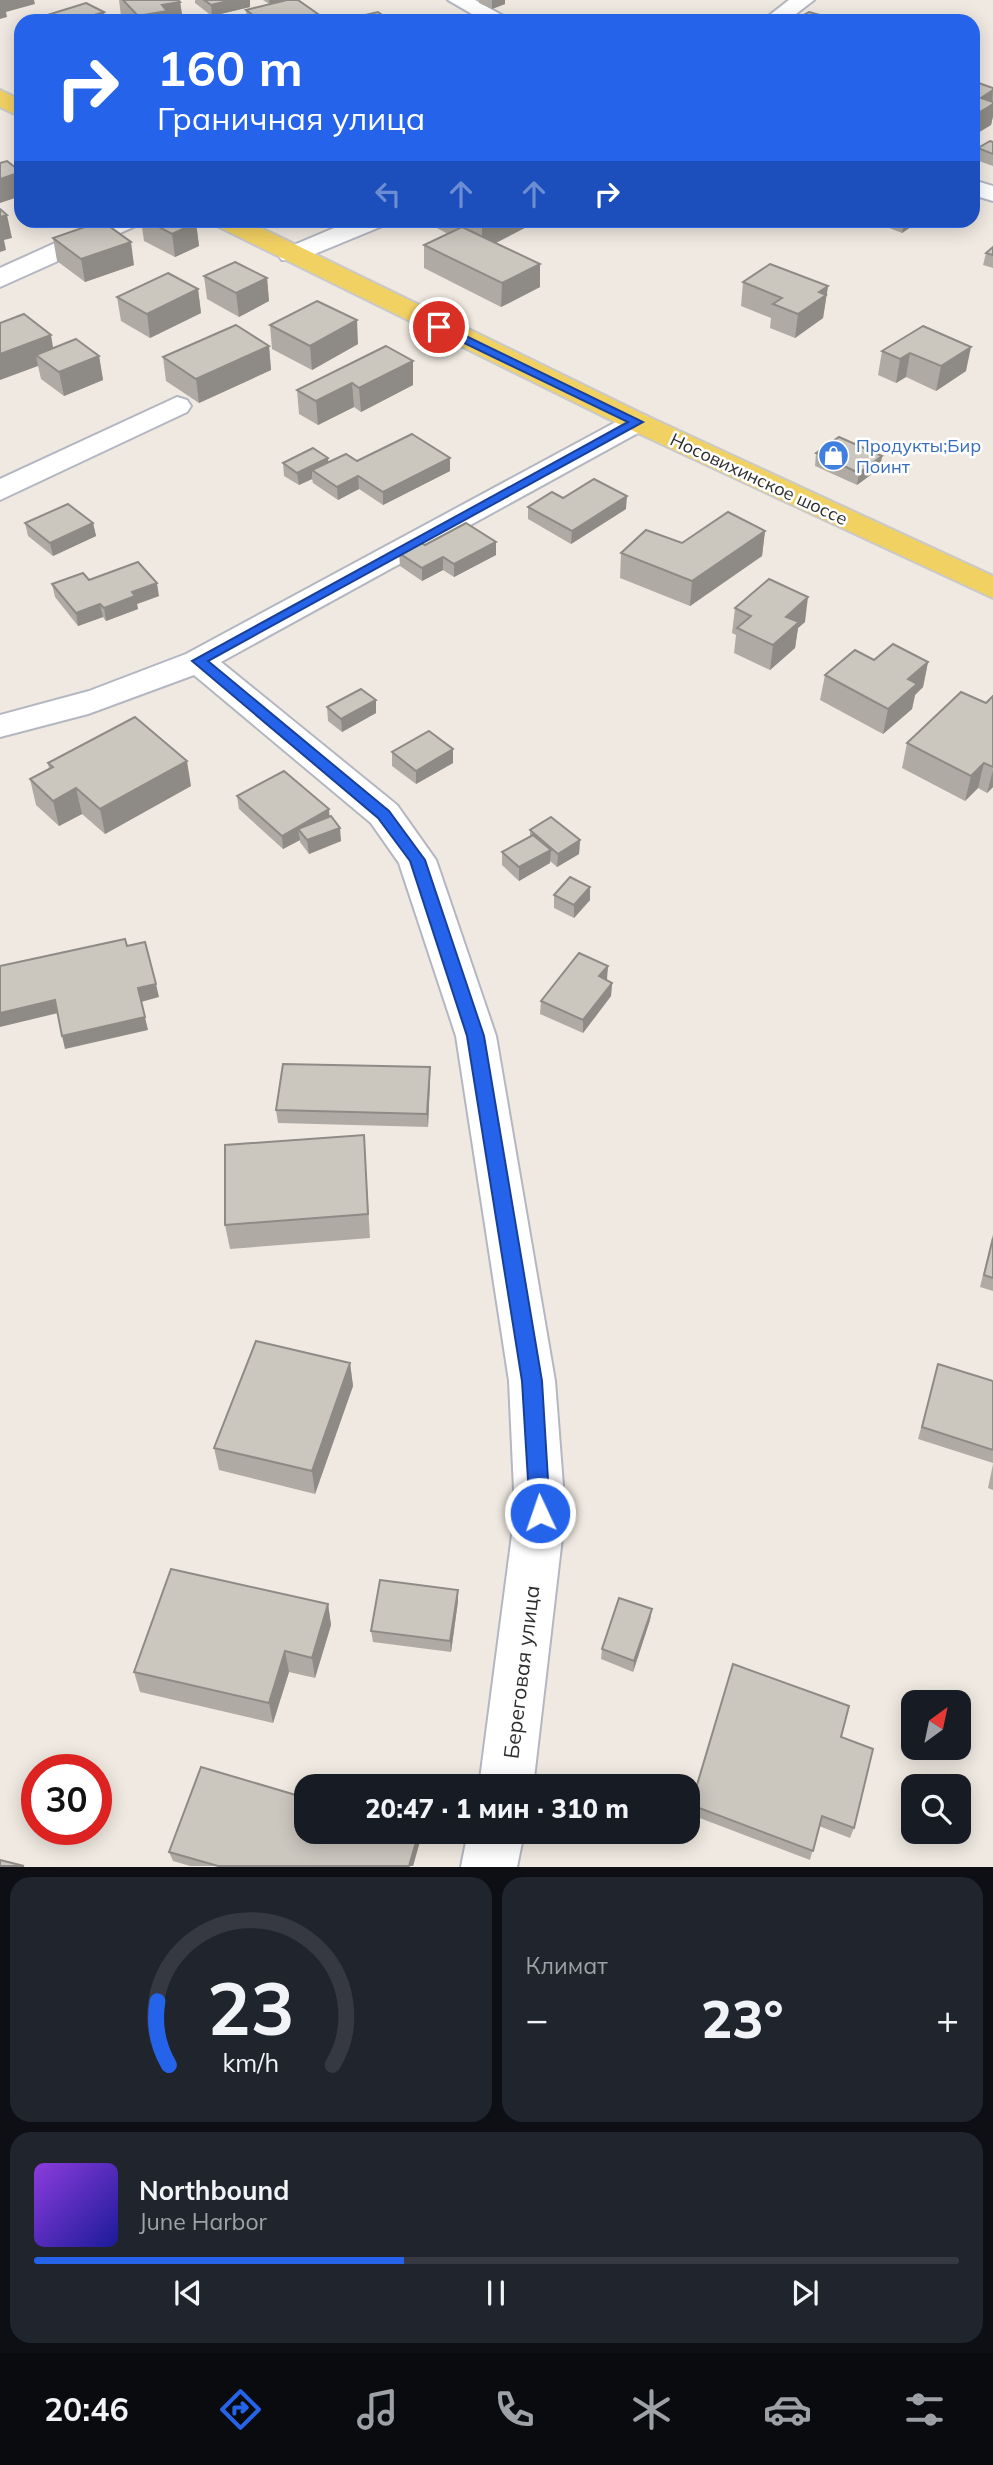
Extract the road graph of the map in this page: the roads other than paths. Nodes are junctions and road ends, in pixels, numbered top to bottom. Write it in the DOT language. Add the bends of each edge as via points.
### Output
graph roads {
  1 [pos="459,0"];
  2 [pos="803,0"];
  3 [pos="487,14"];
  4 [pos="783,14"];
  5 [pos="110,228"];
  6 [pos="239,228"];
  7 [pos="357,228"];
  8 [pos="291,255"];
  9 [pos="0,279"];
  10 [pos="177,407"];
  11 [pos="637,422"];
  12 [pos="0,491"];
  13 [pos="993,588"];
  14 [pos="198,661"];
  15 [pos="0,726"];
  16 [pos="508,1774"];
  17 [pos="493,1844"];
  18 [pos="488,1867"];
  1 -- 3 [label="street"];
  2 -- 4 [label="street"];
  5 -- 9 [label="street"];
  6 -- 8 [label="main road, Носовихинское шоссе"];
  7 -- 8 [label="street"];
  8 -- 11 [label="main road, Носовихинское шоссе"];
  10 -- 12 [label="street"];
  11 -- 13 [label="main road, Носовихинское шоссе"];
  11 -- 14 [label="street"];
  14 -- 15 [label="street" via="126,691"];
  14 -- 16 [label="street, Береговая улица" via="384,814 417,860 476,1036 532,1381 540,1513"];
  17 -- 18 [label="street"];
}
